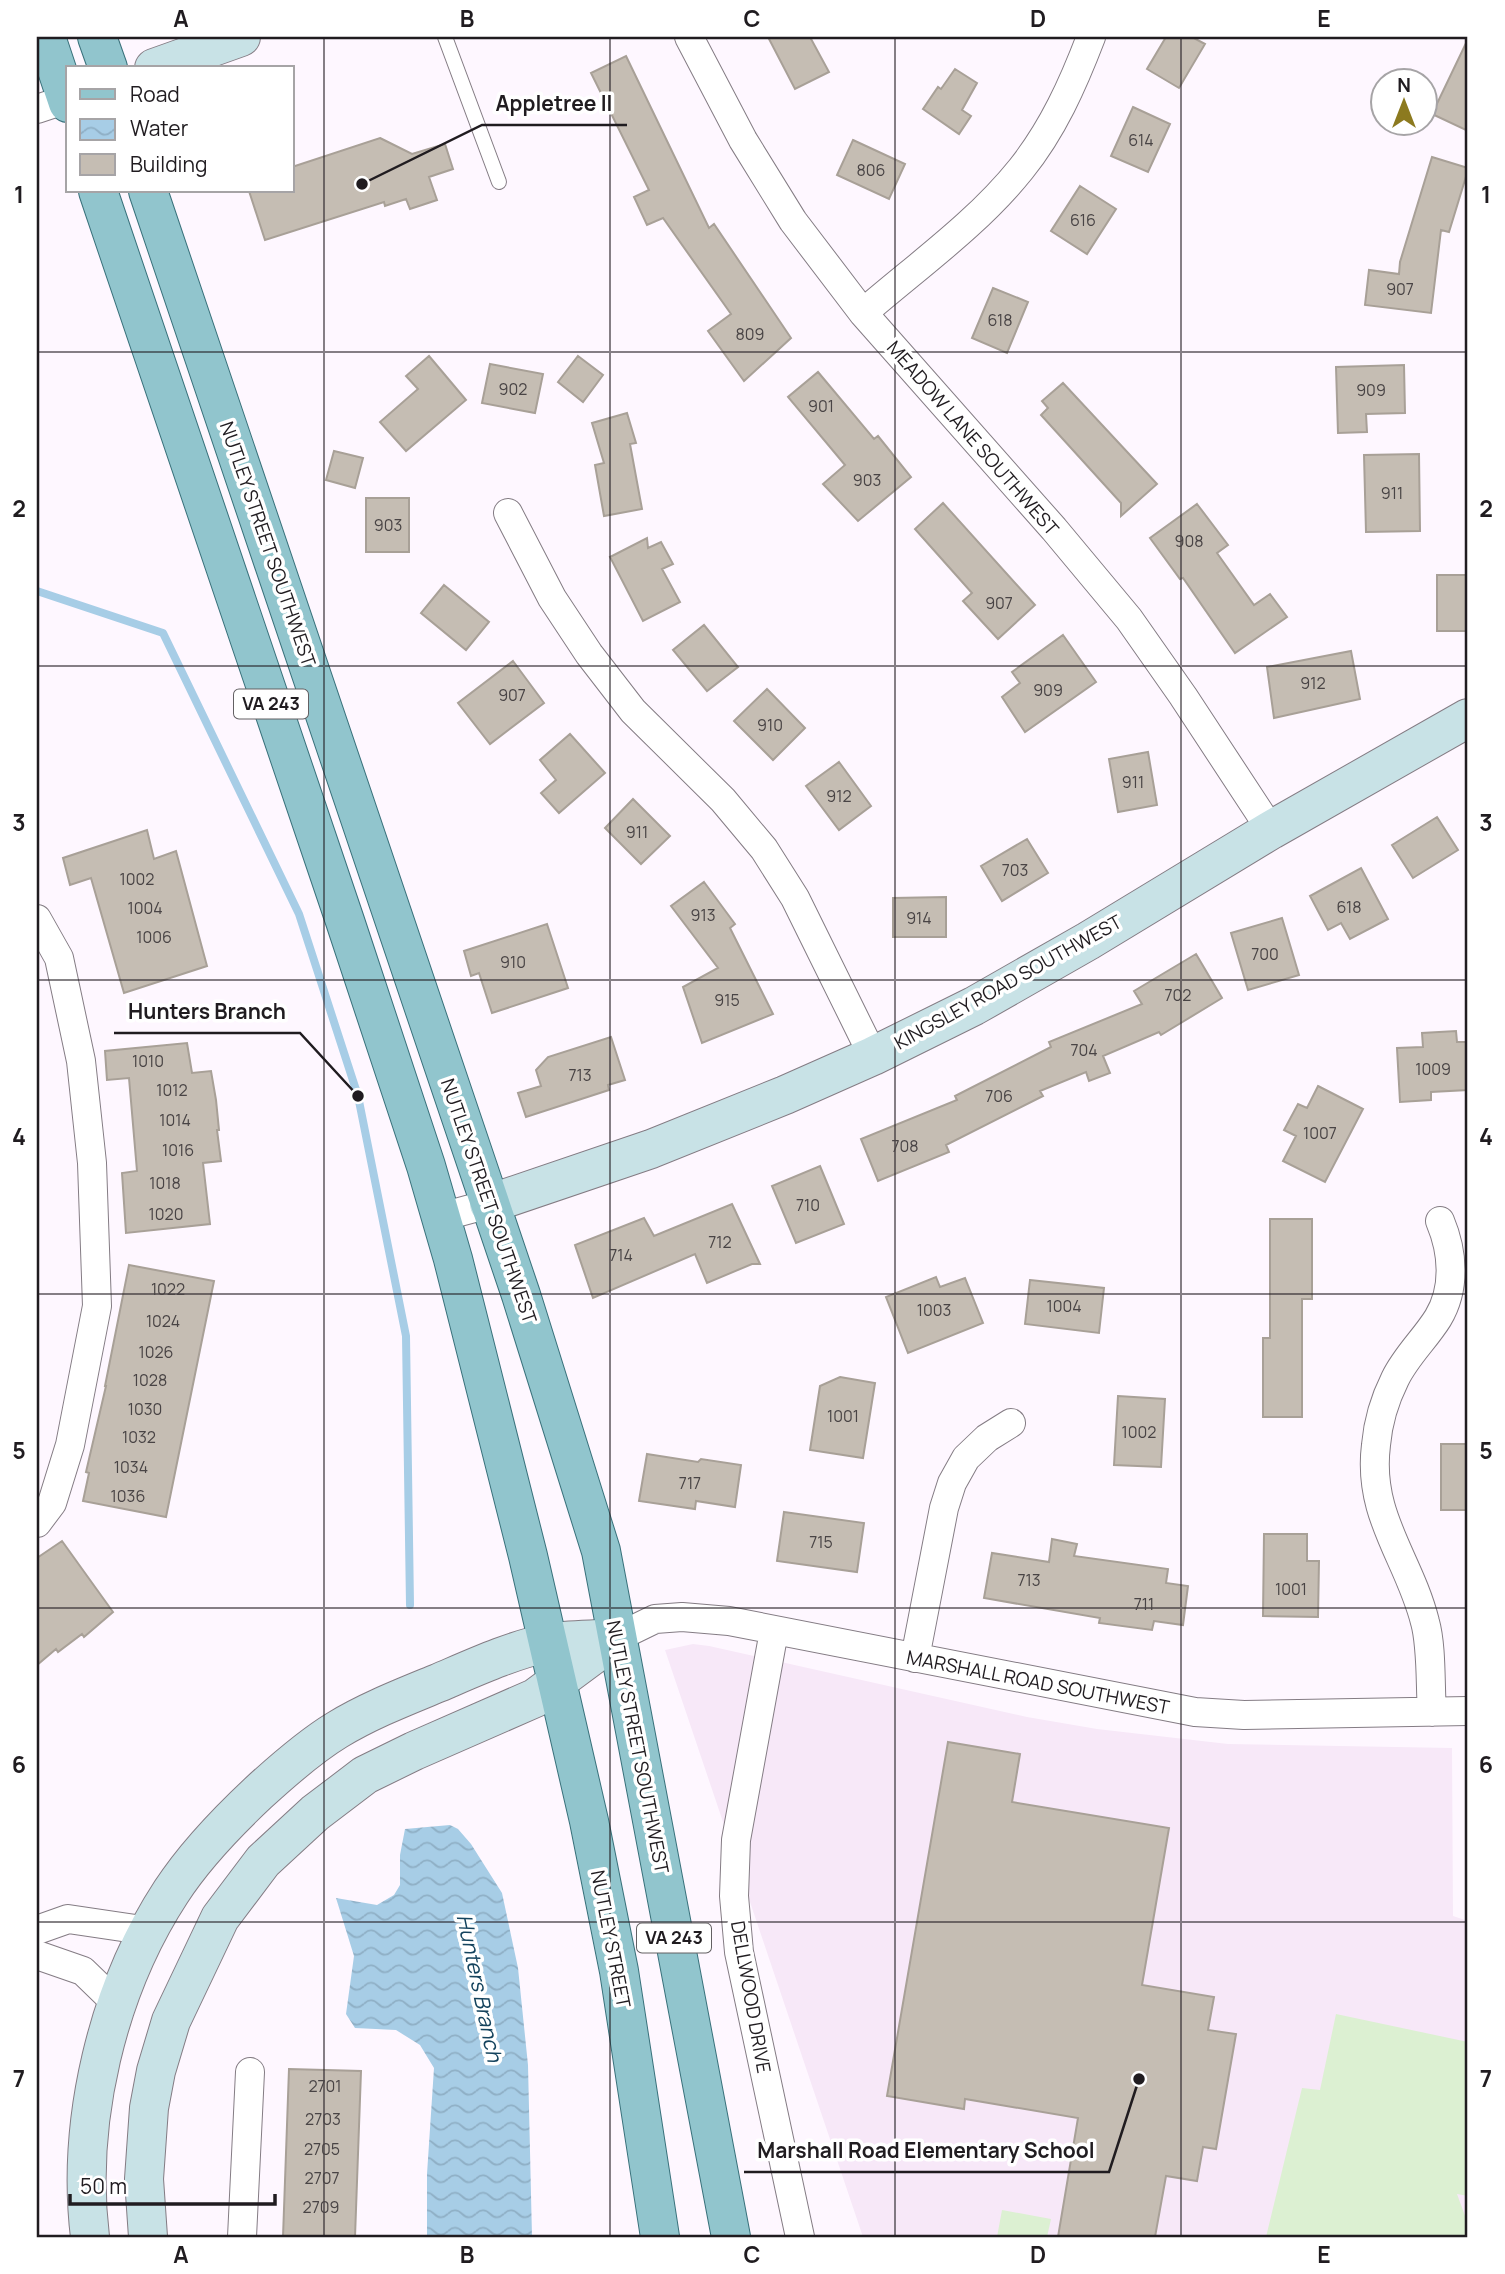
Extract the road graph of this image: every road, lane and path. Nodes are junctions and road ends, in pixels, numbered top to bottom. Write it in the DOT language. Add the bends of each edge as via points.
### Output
graph roads {
  1 [pos="46,37"];
  2 [pos="97,37"];
  3 [pos="240,37"];
  4 [pos="445,37"];
  5 [pos="690,37"];
  6 [pos="1091,37"];
  7 [pos="107,66"];
  8 [pos="160,66"];
  9 [pos="60,103"];
  10 [pos="499,182"];
  11 [pos="98,192"];
  12 [pos="148,192"];
  13 [pos="863,313"];
  14 [pos="508,513"];
  15 [pos="1468,718"];
  16 [pos="1271,831"];
  17 [pos="37,919"];
  18 [pos="873,1056"];
  19 [pos="489,1204"];
  20 [pos="441,1217"];
  21 [pos="1440,1221"];
  22 [pos="1011,1423"];
  23 [pos="37,1523"];
  24 [pos="774,1631"];
  25 [pos="616,1638"];
  26 [pos="547,1643"];
  27 [pos="915,1658"];
  28 [pos="557,1684"];
  29 [pos="1468,1711"];
  30 [pos="1432,1712"];
  31 [pos="37,1930"];
  32 [pos="149,1931"];
  33 [pos="37,1955"];
  34 [pos="117,2004"];
  35 [pos="250,2072"];
  36 [pos="90,2237"];
  37 [pos="148,2237"];
  38 [pos="242,2237"];
  39 [pos="660,2237"];
  40 [pos="730,2237"];
  41 [pos="800,2237"];
  1 -- 9 [label="main road"];
  2 -- 7 [label="main road"];
  3 -- 8 [label="street"];
  4 -- 10 [label="lane"];
  5 -- 13 [label="street, MEADOW LANE SOUTHWEST" via="743,140 793,221"];
  6 -- 13 [label="street" via="1074,83 1021,169 986,208"];
  11 -- 20 [label="main road, VA 243"];
  12 -- 19 [label="main road, NUTLEY STREET SOUTHWEST / VA 243"];
  13 -- 16 [label="street, MEADOW LANE SOUTHWEST" via="1129,619"];
  14 -- 18 [label="street" via="552,598 589,654 634,711 723,800 764,849 795,898"];
  15 -- 16 [label="street, KINGSLEY ROAD SOUTHWEST"];
  16 -- 18 [label="street, KINGSLEY ROAD SOUTHWEST" via="974,1006"];
  17 -- 23 [label="street" via="59,958 81,1061 92,1163 97,1306 70,1445 52,1503"];
  18 -- 19 [label="street, KINGSLEY ROAD SOUTHWEST" via="651,1149"];
  19 -- 20 [label="street, KINGSLEY ROAD SOUTHWEST"];
  19 -- 25 [label="main road, NUTLEY STREET SOUTHWEST / VA 243" via="601,1551"];
  20 -- 26 [label="main road, VA 243"];
  21 -- 30 [label="street" via="1451,1264 1448,1291 1438,1317 1394,1379 1375,1447 1383,1521 1426,1625"];
  22 -- 27 [label="street" via="967,1458 952,1483"];
  24 -- 25 [label="street, MARSHALL ROAD SOUTHWEST" via="682,1617 655,1619"];
  24 -- 27 [label="street, MARSHALL ROAD SOUTHWEST"];
  24 -- 41 [label="street, DELLWOOD DRIVE" via="736,1840 734,1896 739,1952"];
  25 -- 26 [label="street"];
  25 -- 28 [label="street"];
  25 -- 40 [label="main road, NUTLEY STREET SOUTHWEST / VA 243"];
  26 -- 28 [label="main road, NUTLEY STREET / VA 243"];
  26 -- 32 [label="street" via="478,1666 337,1730 279,1773 222,1827 171,1892"];
  27 -- 30 [label="street, MARSHALL ROAD SOUTHWEST" via="1195,1712"];
  28 -- 37 [label="street" via="365,1775 263,1861 220,1918 171,2021 156,2071 145,2147"];
  28 -- 39 [label="main road, NUTLEY STREET / VA 243" via="619,1970"];
  29 -- 30 [label="street, MARSHALL ROAD SOUTHWEST"];
  31 -- 32 [label="street" via="68,1919"];
  32 -- 34 [label="street"];
  33 -- 34 [label="street" via="83,1971"];
  34 -- 36 [label="street" via="89,2131"];
  35 -- 38 [label="street"];
}
